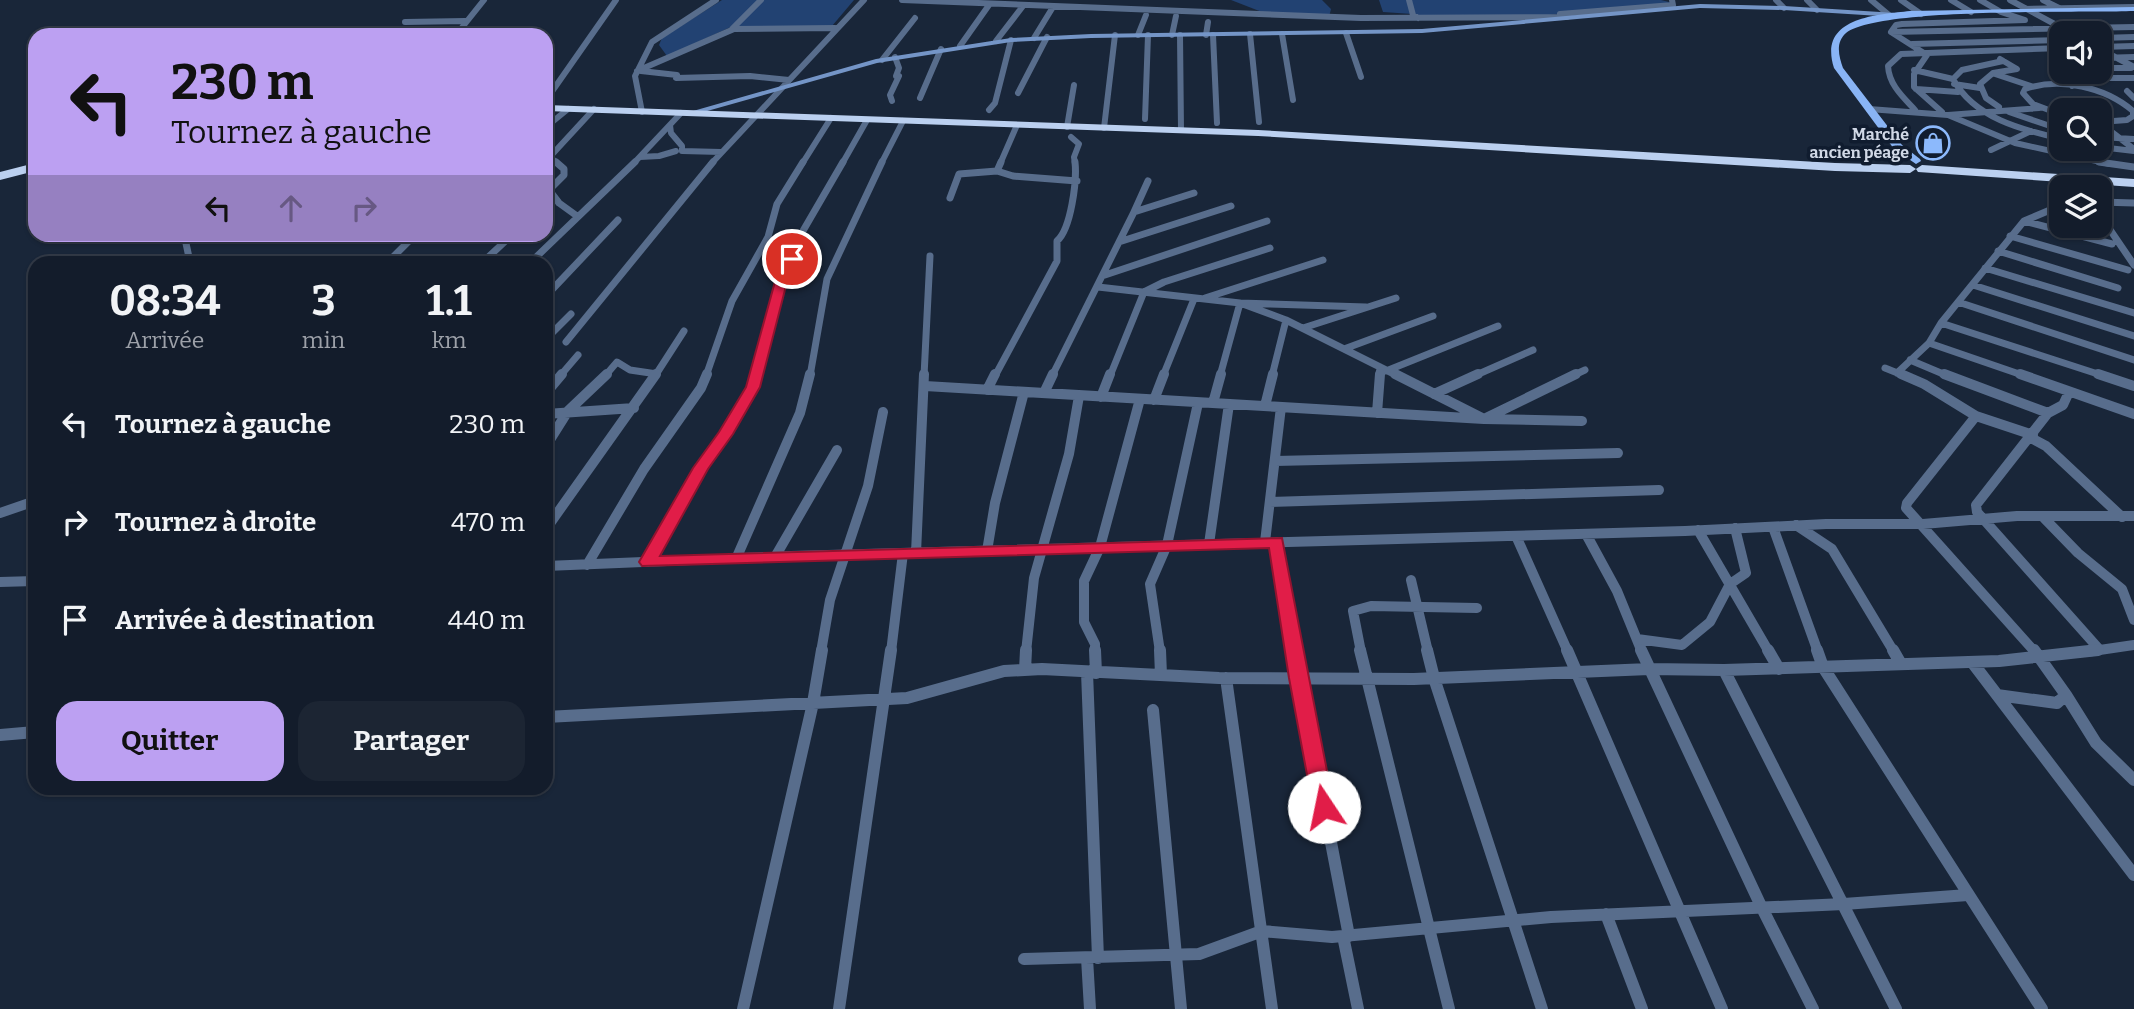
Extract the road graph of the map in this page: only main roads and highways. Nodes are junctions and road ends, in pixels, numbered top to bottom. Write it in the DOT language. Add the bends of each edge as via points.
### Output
graph roads {
  1 [pos="2134,8"];
  2 [pos="553,108"];
  3 [pos="28,163"];
  4 [pos="1913,165"];
  5 [pos="28,169"];
  6 [pos="0,170"];
  7 [pos="0,176"];
  8 [pos="2134,183"];
  1 -- 4 [label="main road" via="1923,14 1840,33 1832,54 1839,68"];
  2 -- 4 [label="highway" via="1017,125 1069,132 1181,130 1883,169"];
  3 -- 6 [label="highway"];
  4 -- 8 [label="highway" via="1969,174"];
  5 -- 7 [label="highway"];
}
